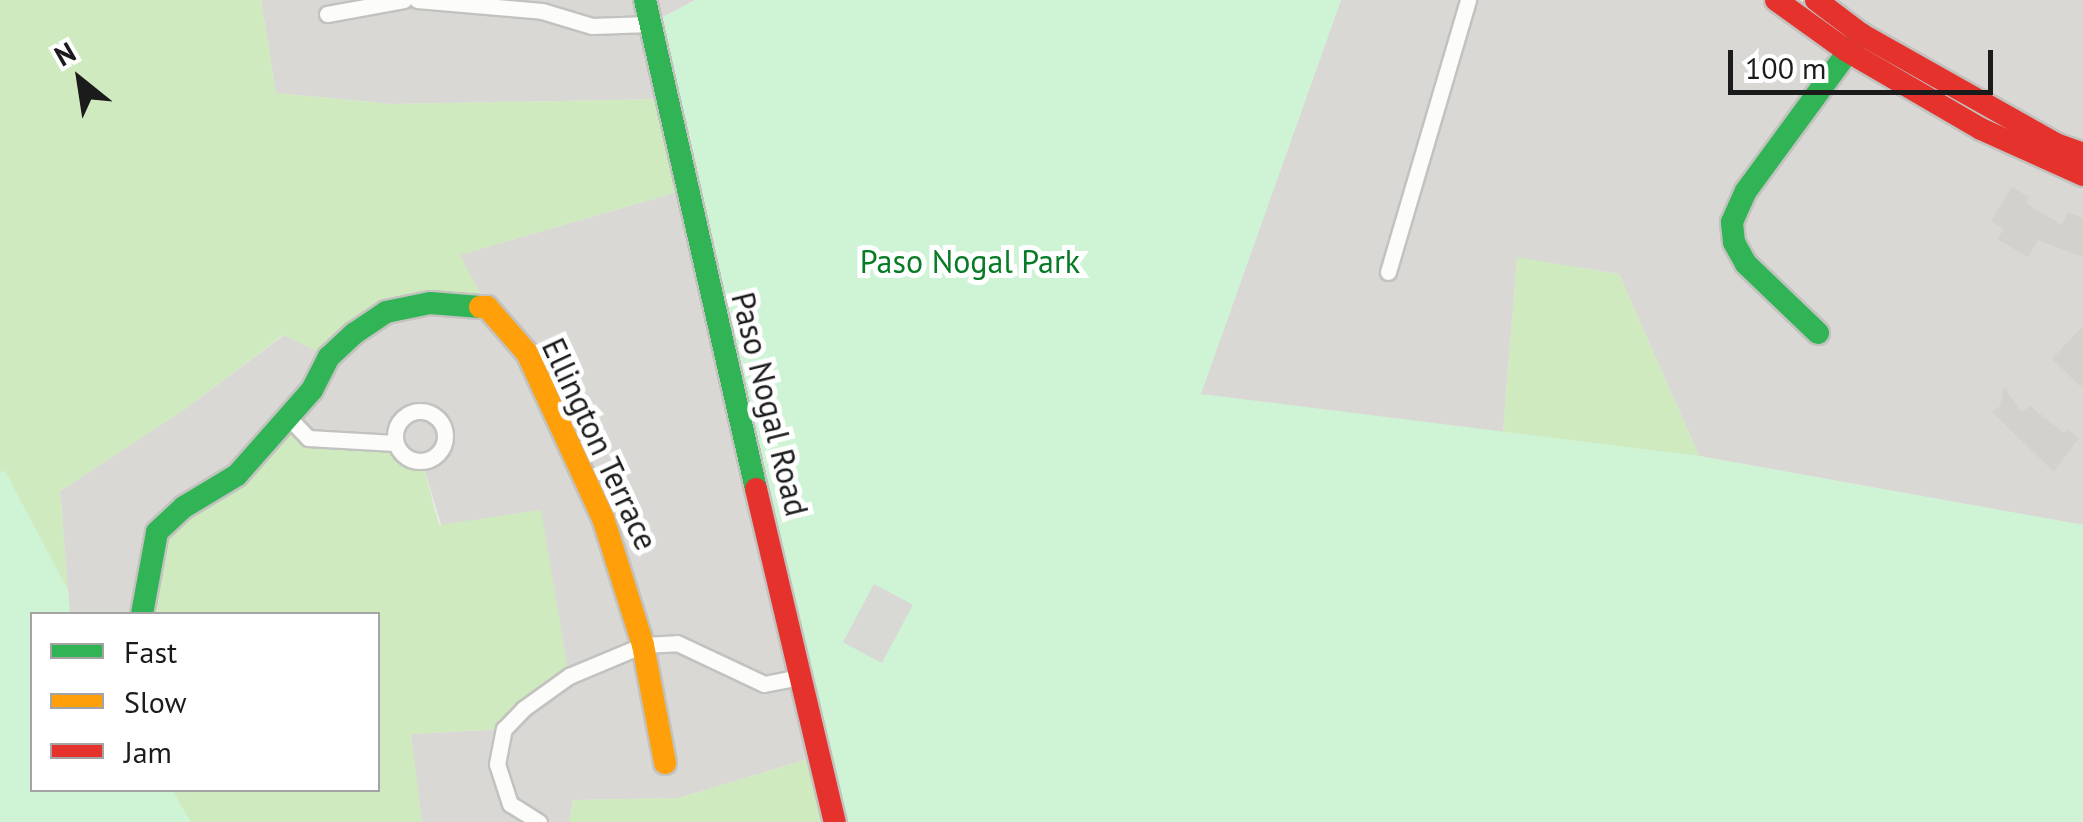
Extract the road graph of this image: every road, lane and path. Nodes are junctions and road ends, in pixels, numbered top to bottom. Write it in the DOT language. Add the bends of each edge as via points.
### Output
graph roads {
  1 [pos="404,0"];
  2 [pos="417,0"];
  3 [pos="644,0"];
  4 [pos="1468,0"];
  5 [pos="1776,0"];
  6 [pos="1816,0"];
  7 [pos="327,14"];
  8 [pos="650,24"];
  9 [pos="1854,42"];
  10 [pos="2083,154"];
  11 [pos="2083,175"];
  12 [pos="1388,272"];
  13 [pos="1818,333"];
  14 [pos="288,417"];
  15 [pos="395,443"];
  16 [pos="142,612"];
  17 [pos="644,646"];
  18 [pos="800,677"];
  19 [pos="665,763"];
  20 [pos="539,822"];
  21 [pos="835,822"];
  1 -- 7 [label="street"];
  2 -- 8 [label="street" via="542,12 592,26"];
  3 -- 8 [label="street, Paso Nogal Road"];
  4 -- 12 [label="street"];
  5 -- 9 [label="street"];
  6 -- 9 [label="street"];
  8 -- 18 [label="street, Paso Nogal Road"];
  9 -- 10 [label="street"];
  9 -- 11 [label="street" via="1981,129"];
  9 -- 13 [label="street" via="1746,191 1732,222 1746,264"];
  14 -- 15 [label="street" via="308,438"];
  14 -- 16 [label="street, Ellington Terrace" via="236,475 156,532"];
  14 -- 17 [label="street, Ellington Terrace" via="329,357 386,312 430,304 487,307 527,352 603,518"];
  17 -- 18 [label="street" via="677,642 764,684"];
  17 -- 19 [label="street"];
  17 -- 20 [label="street" via="568,676 504,729 497,764 510,804"];
  18 -- 21 [label="street, Paso Nogal Road"];
}
